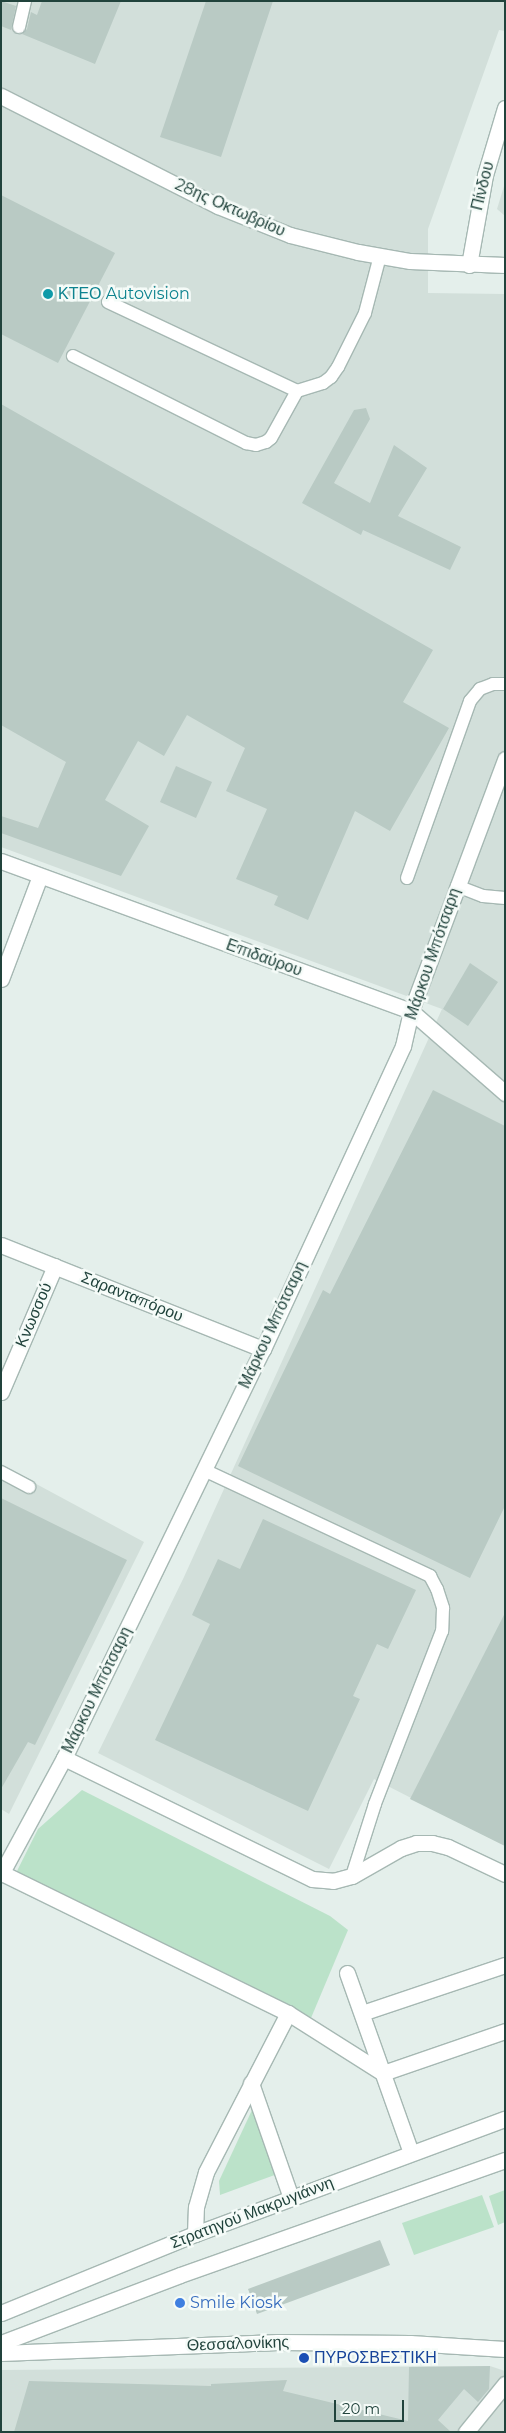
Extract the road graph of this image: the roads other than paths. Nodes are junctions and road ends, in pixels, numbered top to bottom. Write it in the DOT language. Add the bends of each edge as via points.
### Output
graph roads {
  1 [pos="25,1"];
  2 [pos="19,27"];
  3 [pos="1,96"];
  4 [pos="505,108"];
  5 [pos="380,256"];
  6 [pos="469,266"];
  7 [pos="505,266"];
  8 [pos="108,302"];
  9 [pos="73,356"];
  10 [pos="296,391"];
  11 [pos="505,684"];
  12 [pos="505,759"];
  13 [pos="1,861"];
  14 [pos="40,876"];
  15 [pos="407,878"];
  16 [pos="457,886"];
  17 [pos="505,898"];
  18 [pos="1,979"];
  19 [pos="411,1011"];
  20 [pos="505,1093"];
  21 [pos="1,1245"];
  22 [pos="55,1266"];
  23 [pos="263,1349"];
  24 [pos="1,1392"];
  25 [pos="204,1470"];
  26 [pos="1,1472"];
  27 [pos="29,1487"];
  28 [pos="64,1758"];
  29 [pos="1,1874"];
  30 [pos="505,1874"];
  31 [pos="352,1876"];
  32 [pos="505,1965"];
  33 [pos="347,1973"];
  34 [pos="288,2012"];
  35 [pos="362,2013"];
  36 [pos="505,2031"];
  37 [pos="383,2073"];
  38 [pos="251,2083"];
  39 [pos="505,2118"];
  40 [pos="411,2153"];
  41 [pos="505,2160"];
  42 [pos="291,2198"];
  43 [pos="195,2234"];
  44 [pos="1,2313"];
  45 [pos="1,2342"];
  46 [pos="505,2350"];
  47 [pos="1,2353"];
  48 [pos="505,2384"];
  49 [pos="466,2432"];
  1 -- 2 [label="lane"];
  3 -- 5 [label="street, 28ης Οκτωβρίου" via="245,218 290,235"];
  4 -- 6 [label="street, Πίνδου" via="483,183"];
  5 -- 6 [label="street, 28ης Οκτωβρίου"];
  5 -- 10 [label="lane" via="365,313 338,367 324,383"];
  6 -- 7 [label="street, 28ης Οκτωβρίου"];
  8 -- 10 [label="lane"];
  9 -- 10 [label="lane" via="251,444 271,438"];
  11 -- 15 [label="lane" via="480,689 470,701"];
  12 -- 16 [label="street, Μάρκου Μπότσαρη"];
  13 -- 14 [label="street, Επιδαύρου"];
  14 -- 18 [label="street"];
  14 -- 19 [label="street, Επιδαύρου"];
  16 -- 17 [label="lane" via="483,896"];
  16 -- 19 [label="street, Μάρκου Μπότσαρη"];
  19 -- 20 [label="street, Επιδαύρου"];
  19 -- 23 [label="street, Μάρκου Μπότσαρη" via="403,1046"];
  21 -- 22 [label="street, Σαρανταπόρου"];
  22 -- 23 [label="street, Σαρανταπόρου"];
  22 -- 24 [label="street, Κνωσσού"];
  23 -- 25 [label="street, Μάρκου Μπότσαρη"];
  25 -- 28 [label="street, Μάρκου Μπότσαρη"];
  25 -- 31 [label="lane" via="430,1576 437,1589 443,1608 442,1631 375,1804"];
  26 -- 27 [label="lane"];
  28 -- 29 [label="street, Μάρκου Μπότσαρη"];
  28 -- 31 [label="street" via="312,1879 333,1881"];
  29 -- 34 [label="street"];
  30 -- 31 [label="street" via="448,1847 432,1843 401,1848"];
  32 -- 35 [label="street"];
  33 -- 35 [label="street"];
  34 -- 37 [label="street"];
  34 -- 38 [label="street"];
  35 -- 37 [label="street"];
  36 -- 37 [label="street"];
  37 -- 40 [label="street"];
  38 -- 42 [label="street"];
  38 -- 43 [label="street" via="200,2188"];
  39 -- 40 [label="street, Στρατηγού Μακρυγιάννη"];
  40 -- 42 [label="street, Στρατηγού Μακρυγιάννη"];
  41 -- 45 [label="street, Στρατηγού Μακρυγιάννη"];
  42 -- 43 [label="street, Στρατηγού Μακρυγιάννη"];
  43 -- 44 [label="street, Στρατηγού Μακρυγιάννη"];
  46 -- 47 [label="street, Θεσσαλονίκης" via="410,2343 278,2342"];
  48 -- 49 [label="street"];
}
